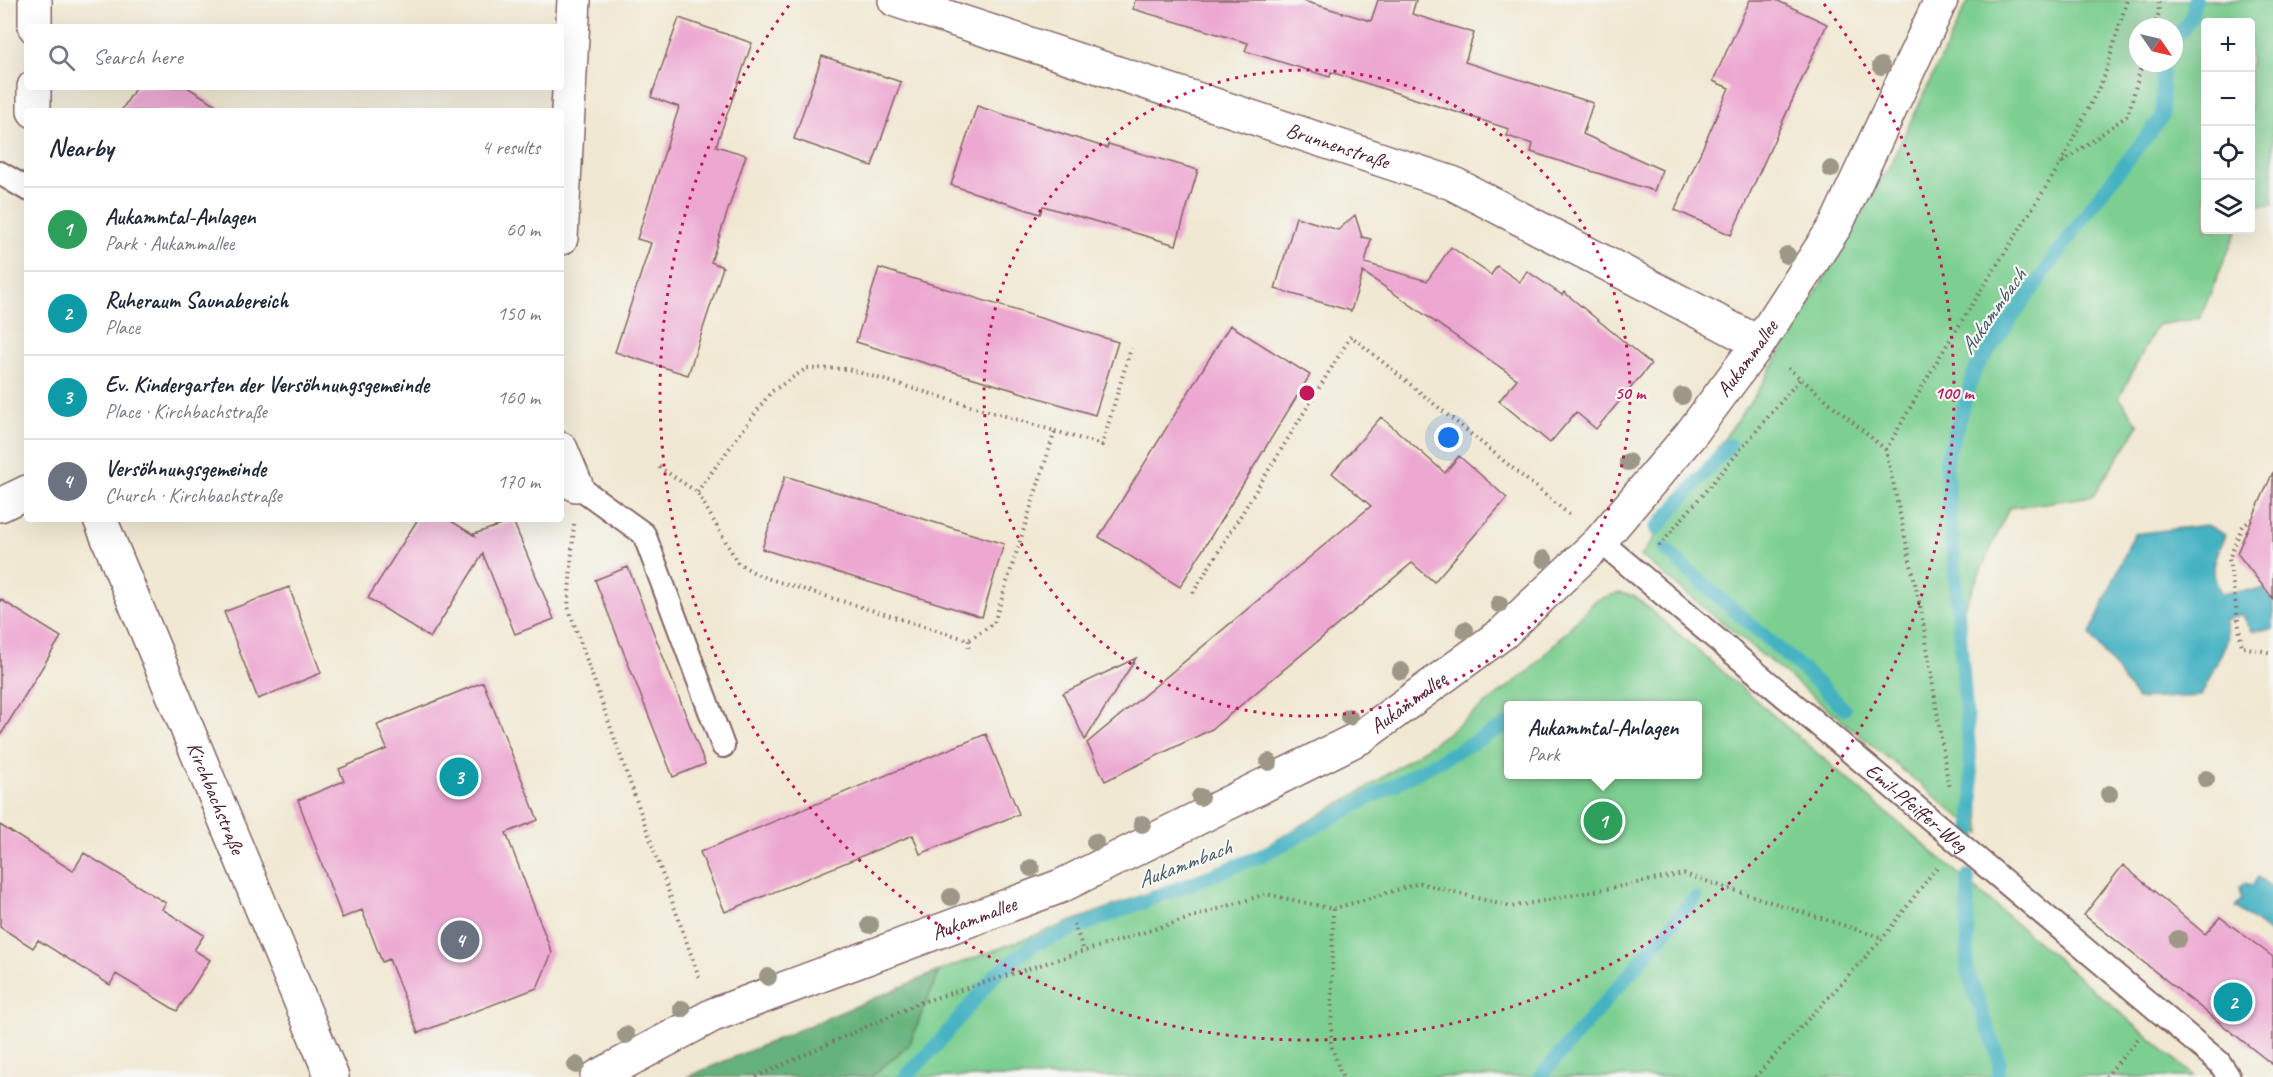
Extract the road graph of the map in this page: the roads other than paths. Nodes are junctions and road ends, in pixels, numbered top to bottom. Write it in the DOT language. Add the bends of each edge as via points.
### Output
graph roads {
  1 [pos="35,0"];
  2 [pos="574,0"];
  3 [pos="1941,0"];
  4 [pos="916,3"];
  5 [pos="35,24"];
  6 [pos="34,90"];
  7 [pos="34,108"];
  8 [pos="0,173"];
  9 [pos="564,183"];
  10 [pos="24,187"];
  11 [pos="1760,343"];
  12 [pos="564,456"];
  13 [pos="576,485"];
  14 [pos="24,493"];
  15 [pos="0,505"];
  16 [pos="101,522"];
  17 [pos="1600,541"];
  18 [pos="723,746"];
  19 [pos="332,1077"];
  20 [pos="597,1077"];
  21 [pos="2229,1077"];
  1 -- 5 [label="street"];
  2 -- 9 [label="street"];
  3 -- 11 [label="street, Aukammallee" via="1836,225"];
  4 -- 11 [label="street, Brunnenstraße" via="1452,183"];
  6 -- 7 [label="street"];
  8 -- 10 [label="lane"];
  11 -- 17 [label="street, Aukammallee" via="1691,434"];
  12 -- 13 [label="street"];
  13 -- 18 [label="lane" via="644,534"];
  14 -- 15 [label="street"];
  16 -- 19 [label="street, Kirchbachstraße"];
  17 -- 20 [label="street, Aukammallee" via="1503,633 1361,737 1061,886 713,1015"];
  17 -- 21 [label="lane, Emil-Pfeiffer-Weg" via="2219,1062"];
}
